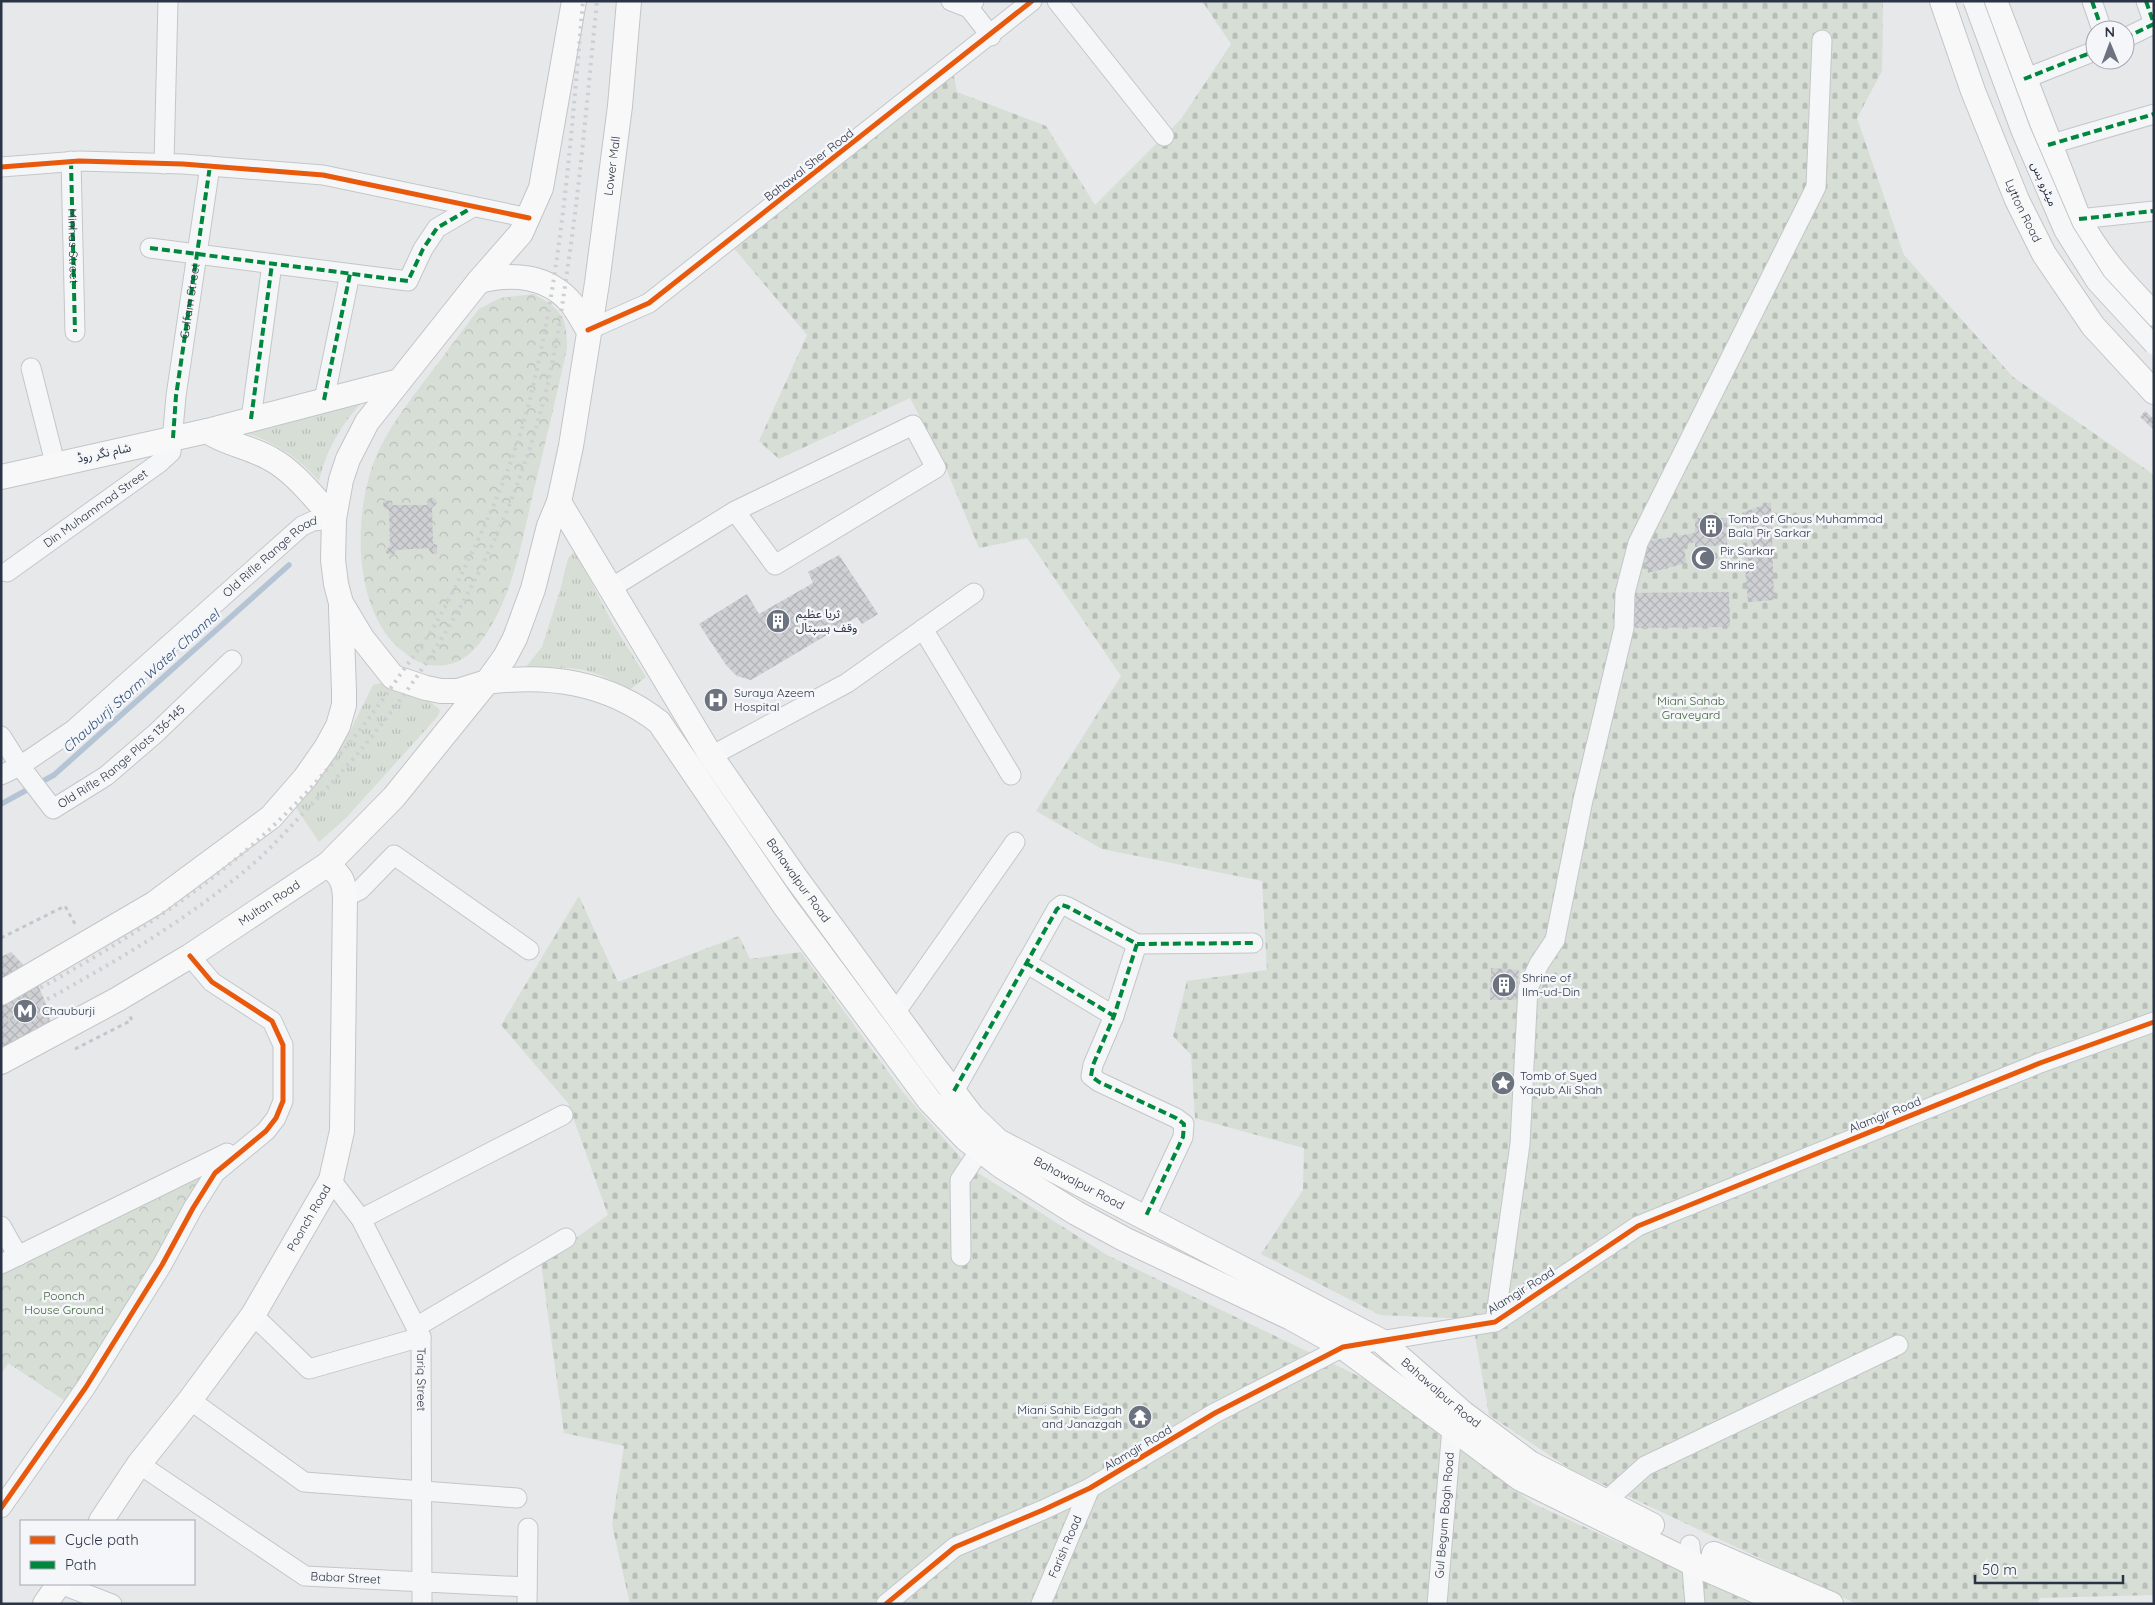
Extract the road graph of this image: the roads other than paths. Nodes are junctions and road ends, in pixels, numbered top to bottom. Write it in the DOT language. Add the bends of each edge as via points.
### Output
graph roads {
  1 [pos="168,1"];
  2 [pos="574,1"];
  3 [pos="629,1"];
  4 [pos="950,1"];
  5 [pos="1032,1"];
  6 [pos="1056,1"];
  7 [pos="1942,1"];
  8 [pos="1973,1"];
  9 [pos="1995,1"];
  10 [pos="2092,1"];
  11 [pos="2146,1"];
  12 [pos="971,5"];
  13 [pos="2099,20"];
  14 [pos="2154,24"];
  15 [pos="2135,33"];
  16 [pos="991,36"];
  17 [pos="1822,40"];
  18 [pos="2085,55"];
  19 [pos="2024,79"];
  20 [pos="2154,114"];
  21 [pos="1164,136"];
  22 [pos="2048,145"];
  23 [pos="71,161"];
  24 [pos="164,164"];
  25 [pos="210,166"];
  26 [pos="1,167"];
  27 [pos="2064,184"];
  28 [pos="2017,200"];
  29 [pos="474,207"];
  30 [pos="2154,210"];
  31 [pos="529,218"];
  32 [pos="2078,219"];
  33 [pos="150,248"];
  34 [pos="197,255"];
  35 [pos="272,264"];
  36 [pos="350,274"];
  37 [pos="479,281"];
  38 [pos="2154,314"];
  39 [pos="588,330"];
  40 [pos="75,332"];
  41 [pos="2154,345"];
  42 [pos="31,368"];
  43 [pos="399,382"];
  44 [pos="2154,392"];
  45 [pos="324,400"];
  46 [pos="251,419"];
  47 [pos="206,431"];
  48 [pos="173,438"];
  49 [pos="55,463"];
  50 [pos="1,476"];
  51 [pos="559,502"];
  52 [pos="735,511"];
  53 [pos="334,519"];
  54 [pos="7,572"];
  55 [pos="611,588"];
  56 [pos="974,593"];
  57 [pos="341,603"];
  58 [pos="922,629"];
  59 [pos="232,660"];
  60 [pos="487,682"];
  61 [pos="1,736"];
  62 [pos="711,756"];
  63 [pos="23,770"];
  64 [pos="1,775"];
  65 [pos="1011,775"];
  66 [pos="1015,842"];
  67 [pos="328,864"];
  68 [pos="346,897"];
  69 [pos="1253,943"];
  70 [pos="1137,944"];
  71 [pos="529,950"];
  72 [pos="190,956"];
  73 [pos="1026,963"];
  74 [pos="1,993"];
  75 [pos="895,1013"];
  76 [pos="1114,1016"];
  77 [pos="2154,1022"];
  78 [pos="1,1062"];
  79 [pos="954,1091"];
  80 [pos="563,1114"];
  81 [pos="251,1142"];
  82 [pos="980,1150"];
  83 [pos="331,1180"];
  84 [pos="1145,1218"];
  85 [pos="362,1219"];
  86 [pos="1,1226"];
  87 [pos="566,1238"];
  88 [pos="18,1256"];
  89 [pos="961,1256"];
  90 [pos="1,1264"];
  91 [pos="253,1314"];
  92 [pos="1495,1322"];
  93 [pos="418,1332"];
  94 [pos="1381,1341"];
  95 [pos="1898,1345"];
  96 [pos="1343,1347"];
  97 [pos="190,1400"];
  98 [pos="1452,1428"];
  99 [pos="139,1464"];
  100 [pos="1090,1488"];
  101 [pos="422,1491"];
  102 [pos="517,1498"];
  103 [pos="1606,1502"];
  104 [pos="1,1508"];
  105 [pos="102,1520"];
  106 [pos="528,1528"];
  107 [pos="1691,1554"];
  108 [pos="423,1582"];
  109 [pos="59,1585"];
  110 [pos="63,1585"];
  111 [pos="527,1596"];
  112 [pos="45,1604"];
  113 [pos="112,1604"];
  114 [pos="422,1604"];
  115 [pos="886,1604"];
  116 [pos="1041,1604"];
  117 [pos="1437,1604"];
  118 [pos="1695,1604"];
  119 [pos="1786,1604"];
  120 [pos="1831,1604"];
  1 -- 24 [label="street"];
  2 -- 31 [label="main road" via="541,188"];
  3 -- 39 [label="main road, Lower Mall" via="620,106"];
  4 -- 12 [label="street"];
  5 -- 16 [label="street, Bahawal Sher Road"];
  6 -- 21 [label="street"];
  7 -- 28 [label="main road, Lytton Road" via="1973,91"];
  8 -- 41 [label="street, میٹرو بس, bridge" via="2021,131 2064,231 2096,282"];
  9 -- 19 [label="main road"];
  10 -- 13 [label="street"];
  11 -- 14 [label="street"];
  12 -- 16 [label="street"];
  14 -- 15 [label="street"];
  16 -- 39 [label="street, Bahawal Sher Road" via="649,303"];
  17 -- 92 [label="street" via="1816,187 1638,543 1625,593 1624,628 1583,800 1555,940 1528,988 1520,1144"];
  18 -- 19 [label="street"];
  19 -- 22 [label="main road"];
  20 -- 22 [label="street"];
  22 -- 27 [label="main road"];
  23 -- 24 [label="street"];
  23 -- 26 [label="street"];
  23 -- 40 [label="street, Minhas Street"];
  24 -- 25 [label="street"];
  25 -- 29 [label="street" via="323,176"];
  25 -- 34 [label="street, Gulfam Street"];
  27 -- 28 [label="main road"];
  27 -- 32 [label="main road"];
  28 -- 44 [label="main road, Lytton Road" via="2044,254 2093,326"];
  29 -- 31 [label="street"];
  29 -- 36 [label="street" via="437,228 408,281"];
  30 -- 32 [label="street"];
  31 -- 37 [label="main road" via="521,233"];
  32 -- 38 [label="main road" via="2111,267"];
  33 -- 34 [label="street"];
  34 -- 35 [label="street"];
  34 -- 48 [label="street, Gulfam Street"];
  35 -- 36 [label="street"];
  35 -- 46 [label="street"];
  36 -- 45 [label="street"];
  37 -- 39 [label="main road" via="511,276 546,283 560,291 572,304"];
  37 -- 43 [label="main road"];
  39 -- 51 [label="main road, Lower Mall" via="572,446"];
  42 -- 49 [label="street"];
  43 -- 45 [label="main road, شام نگر روڈ"];
  43 -- 53 [label="main road" via="375,410 356,440 341,480"];
  45 -- 46 [label="main road, شام نگر روڈ"];
  46 -- 47 [label="main road, شام نگر روڈ"];
  47 -- 48 [label="main road, شام نگر روڈ"];
  47 -- 53 [label="main road" via="219,440 272,459"];
  48 -- 49 [label="main road, شام نگر روڈ"];
  48 -- 54 [label="street, Din Muhammad Street" via="171,452 159,463"];
  49 -- 50 [label="main road, شام نگر روڈ"];
  51 -- 55 [label="main road, Bahawalpur Road"];
  51 -- 60 [label="main road, Multan Road" via="515,638"];
  52 -- 52 [label="street" via="913,426 936,468 775,565"];
  52 -- 55 [label="street"];
  53 -- 57 [label="main road" via="333,560"];
  53 -- 63 [label="street, Old Rifle Range Road" via="313,521 302,526 73,730"];
  55 -- 62 [label="main road, Bahawalpur Road"];
  56 -- 58 [label="street"];
  57 -- 60 [label="main road, Bahawalpur Road" via="362,638 393,677 441,692 458,691"];
  57 -- 74 [label="main road" via="344,705 338,726 305,778 271,817 155,903"];
  58 -- 62 [label="street" via="847,683"];
  58 -- 65 [label="street"];
  59 -- 63 [label="street, Old Rifle Range Plots 136-145" via="106,776 53,810"];
  60 -- 67 [label="main road, Multan Road" via="394,797"];
  60 -- 82 [label="main road, Bahawalpur Road" via="517,678 566,680 633,704 659,722 784,905 924,1092"];
  61 -- 63 [label="street, Old Rifle Range Plots 136-145"];
  62 -- 75 [label="main road, Bahawalpur Road"];
  63 -- 64 [label="street, Old Rifle Range Road"];
  66 -- 75 [label="street"];
  67 -- 68 [label="main road, Poonch Road" via="341,876"];
  67 -- 72 [label="main road, Multan Road"];
  68 -- 71 [label="street" via="360,890 394,854"];
  68 -- 83 [label="main road, Poonch Road" via="342,1132"];
  69 -- 70 [label="street"];
  70 -- 73 [label="street" via="1062,905"];
  70 -- 76 [label="street"];
  72 -- 78 [label="main road, Multan Road"];
  72 -- 81 [label="street" via="212,982 272,1021 283,1044 283,1101 266,1131"];
  73 -- 76 [label="street"];
  73 -- 79 [label="street"];
  75 -- 79 [label="main road, Bahawalpur Road"];
  76 -- 84 [label="street" via="1091,1076 1184,1124 1183,1137"];
  77 -- 92 [label="street, Alamgir Road" via="2040,1063 1638,1226"];
  79 -- 84 [label="main road, Bahawalpur Road" via="972,1116 998,1141"];
  80 -- 85 [label="street"];
  81 -- 88 [label="street"];
  81 -- 104 [label="street" via="215,1173 86,1387"];
  82 -- 89 [label="street" via="960,1180"];
  82 -- 96 [label="main road, Bahawalpur Road" via="1084,1218 1291,1318"];
  83 -- 85 [label="street, Tariq Street"];
  83 -- 91 [label="main road, Poonch Road"];
  84 -- 94 [label="main road, Bahawalpur Road"];
  85 -- 93 [label="street, Tariq Street"];
  86 -- 88 [label="street"];
  87 -- 93 [label="street"];
  88 -- 90 [label="street"];
  91 -- 93 [label="street" via="310,1368"];
  91 -- 97 [label="main road, Poonch Road"];
  92 -- 94 [label="street, Alamgir Road"];
  93 -- 101 [label="street, Tariq Street"];
  94 -- 96 [label="street, Alamgir Road"];
  94 -- 103 [label="main road, Bahawalpur Road" via="1463,1413 1530,1463"];
  95 -- 103 [label="street" via="1645,1466"];
  96 -- 98 [label="main road, Bahawalpur Road"];
  96 -- 100 [label="street, Alamgir Road" via="1215,1413"];
  97 -- 99 [label="main road, Poonch Road"];
  97 -- 101 [label="street" via="304,1482"];
  98 -- 107 [label="main road, Bahawalpur Road" via="1521,1479"];
  98 -- 117 [label="street, Gul Begum Bagh Road"];
  99 -- 105 [label="main road, Poonch Road"];
  99 -- 108 [label="street, Babar Street" via="305,1576"];
  100 -- 115 [label="street, Alamgir Road" via="955,1547"];
  100 -- 116 [label="street, Farish Road"];
  101 -- 102 [label="street"];
  101 -- 108 [label="street, Tariq Street"];
  103 -- 107 [label="main road, Bahawalpur Road"];
  106 -- 111 [label="street"];
  107 -- 118 [label="street"];
  107 -- 119 [label="main road, Bahawalpur Road"];
  107 -- 120 [label="main road, Bahawalpur Road"];
  108 -- 111 [label="street, Babar Street"];
  108 -- 114 [label="street, Tariq Street"];
  109 -- 112 [label="main road"];
  110 -- 113 [label="street"];
}
